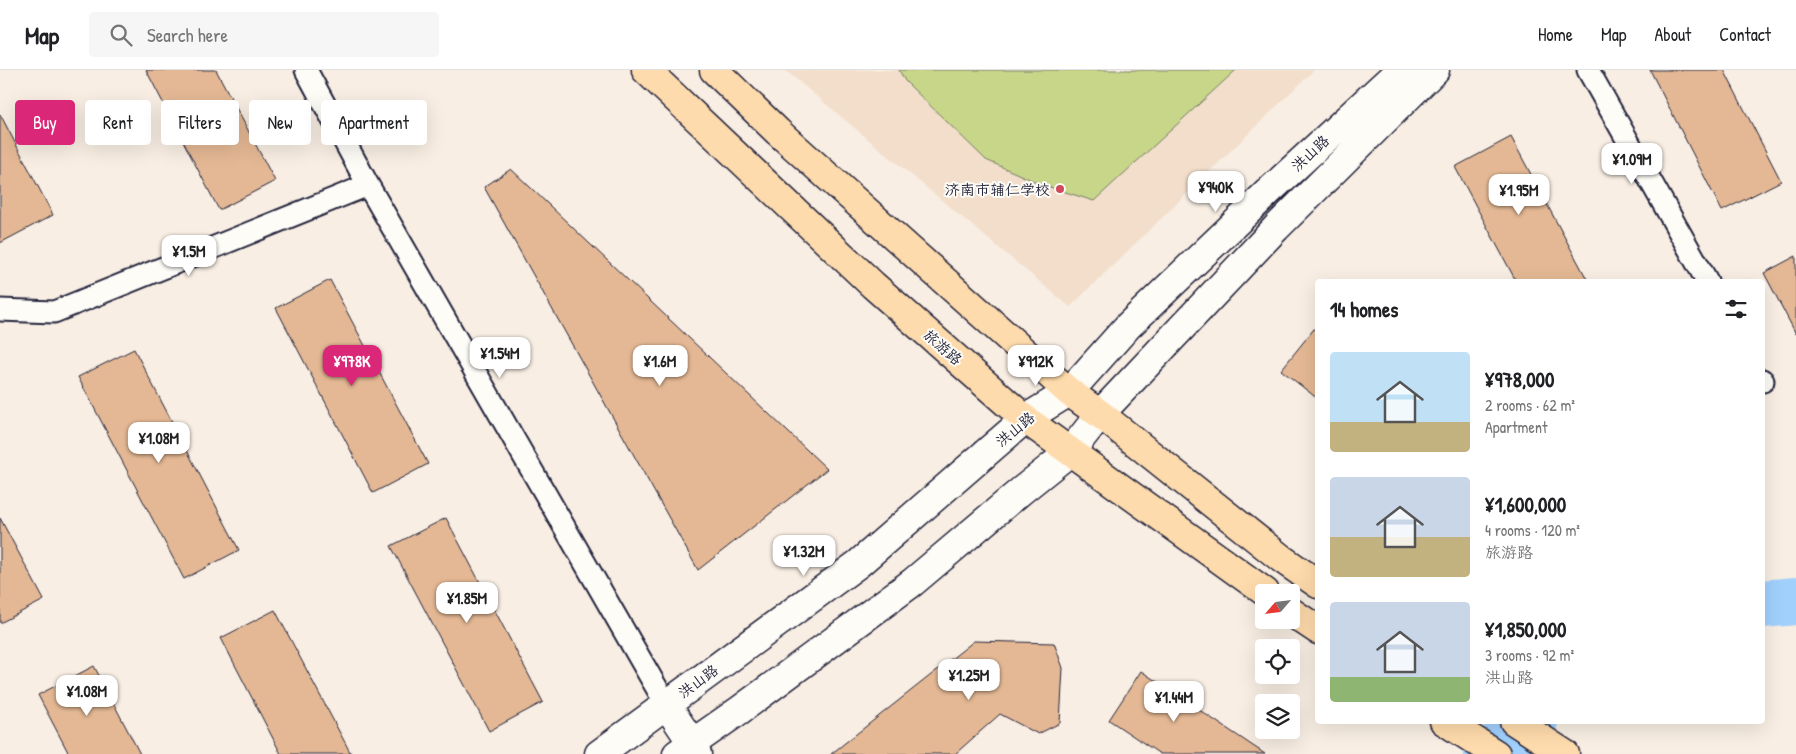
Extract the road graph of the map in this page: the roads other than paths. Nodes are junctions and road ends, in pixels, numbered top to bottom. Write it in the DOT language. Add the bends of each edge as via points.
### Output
graph roads {
  1 [pos="306,70"];
  2 [pos="646,70"];
  3 [pos="714,70"];
  4 [pos="1400,70"];
  5 [pos="1436,70"];
  6 [pos="1588,70"];
  7 [pos="368,185"];
  8 [pos="1706,279"];
  9 [pos="0,310"];
  10 [pos="1068,392"];
  11 [pos="1100,414"];
  12 [pos="1024,418"];
  13 [pos="1071,451"];
  14 [pos="1315,582"];
  15 [pos="1255,585"];
  16 [pos="1300,618"];
  17 [pos="1315,628"];
  18 [pos="666,704"];
  19 [pos="1519,724"];
  20 [pos="1450,725"];
  21 [pos="689,750"];
  22 [pos="599,754"];
  23 [pos="1496,754"];
  24 [pos="1565,754"];
  1 -- 7 [label="street"];
  2 -- 12 [label="main road, 旅游路" via="873,286"];
  3 -- 10 [label="main road" via="778,132"];
  4 -- 10 [label="main road, 洪山路" via="1128,326"];
  5 -- 11 [label="main road, 洪山路" via="1276,228"];
  6 -- 8 [label="street"];
  7 -- 9 [label="street" via="54,312"];
  7 -- 18 [label="street"];
  10 -- 11 [label="main road"];
  10 -- 12 [label="main road, 洪山路"];
  11 -- 13 [label="main road, 洪山路"];
  11 -- 14 [label="main road"];
  12 -- 13 [label="main road, 旅游路"];
  12 -- 18 [label="main road, 洪山路" via="858,564"];
  13 -- 15 [label="main road, 旅游路"];
  13 -- 21 [label="main road, 洪山路" via="913,582"];
  16 -- 17 [label="main road"];
  18 -- 21 [label="main road"];
  18 -- 22 [label="main road, 洪山路"];
  19 -- 24 [label="main road"];
  20 -- 23 [label="main road"];
}
